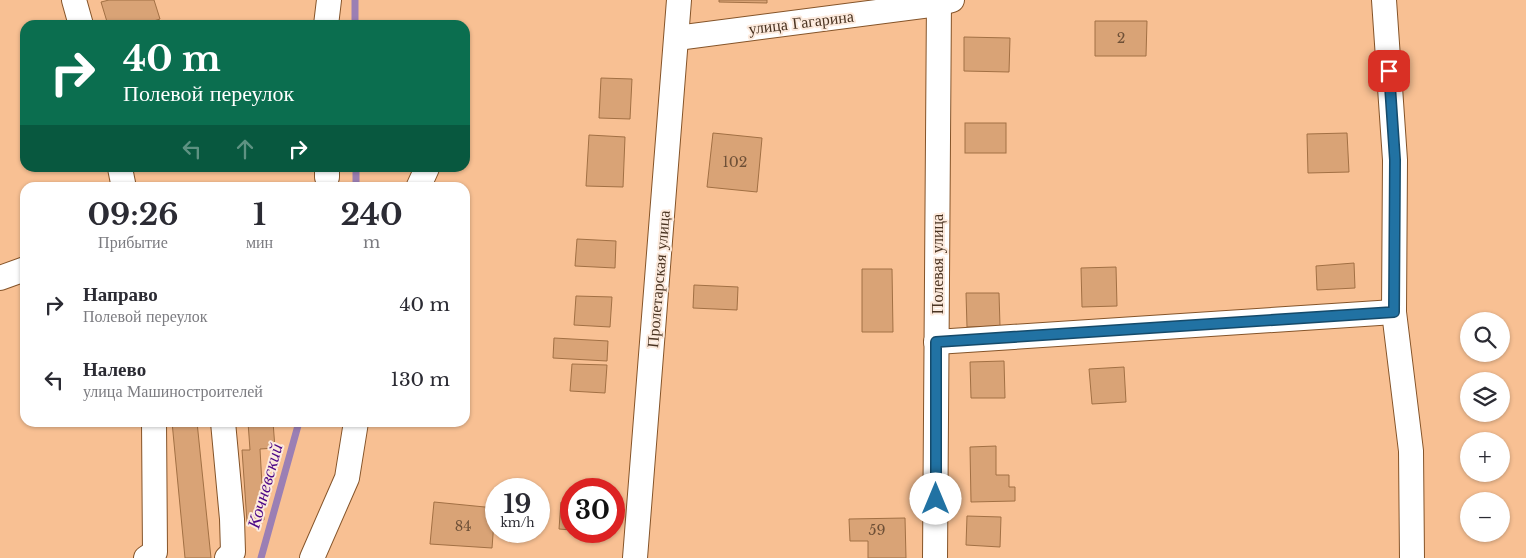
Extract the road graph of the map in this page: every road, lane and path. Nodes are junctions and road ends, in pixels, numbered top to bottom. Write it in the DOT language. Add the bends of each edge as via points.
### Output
graph roads {
  1 [pos="74,0"];
  2 [pos="329,0"];
  3 [pos="679,0"];
  4 [pos="1384,0"];
  5 [pos="944,1"];
  6 [pos="80,20"];
  7 [pos="327,20"];
  8 [pos="677,38"];
  9 [pos="20,271"];
  10 [pos="0,278"];
  11 [pos="1394,312"];
  12 [pos="936,342"];
  13 [pos="154,427"];
  14 [pos="223,427"];
  15 [pos="355,427"];
  16 [pos="154,556"];
  17 [pos="227,558"];
  18 [pos="312,558"];
  19 [pos="635,558"];
  20 [pos="935,558"];
  21 [pos="1412,558"];
  1 -- 6 [label="street"];
  2 -- 7 [label="street"];
  3 -- 8 [label="street, Пролетарская улица"];
  4 -- 11 [label="street" via="1395,160"];
  5 -- 8 [label="street, улица Гагарина"];
  5 -- 12 [label="street, Полевая улица"];
  8 -- 19 [label="street, Пролетарская улица"];
  9 -- 10 [label="street"];
  11 -- 12 [label="street"];
  11 -- 21 [label="street" via="1411,451"];
  12 -- 20 [label="street, Полевая улица"];
  13 -- 16 [label="street"];
  14 -- 17 [label="street" via="233,552"];
  15 -- 18 [label="street" via="347,478"];
}
